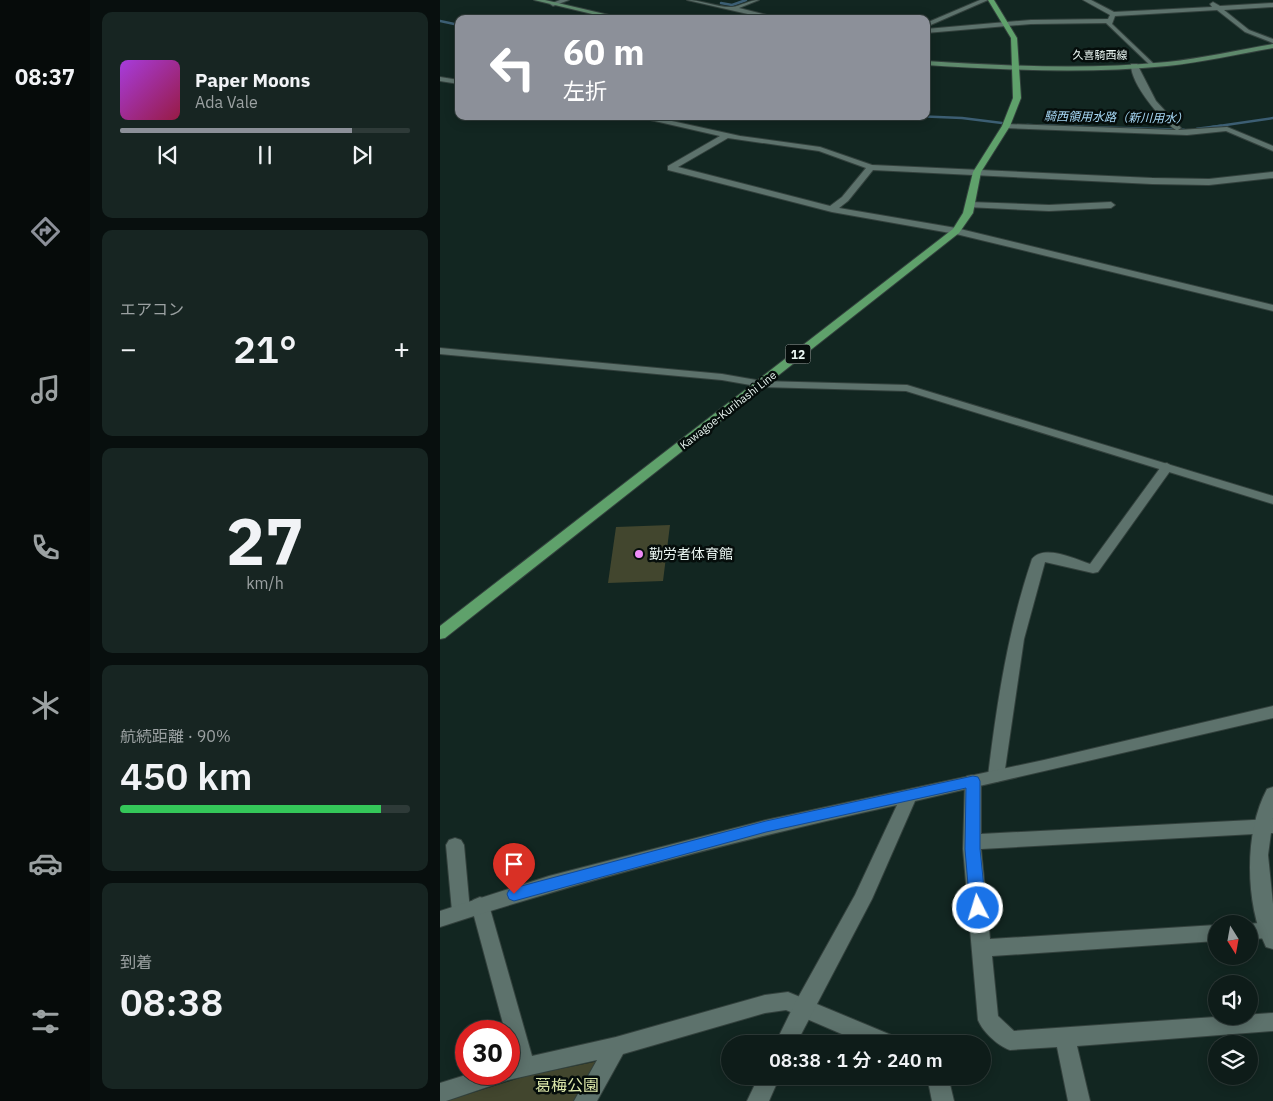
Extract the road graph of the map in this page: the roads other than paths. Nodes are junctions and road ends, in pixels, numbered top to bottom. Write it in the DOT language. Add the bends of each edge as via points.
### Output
graph roads {
  1 [pos="537,0"];
  2 [pos="566,0"];
  3 [pos="690,0"];
  4 [pos="756,0"];
  5 [pos="985,0"];
  6 [pos="991,0"];
  7 [pos="1086,0"];
  8 [pos="1209,0"];
  9 [pos="553,4"];
  10 [pos="1273,5"];
  11 [pos="1214,7"];
  12 [pos="734,8"];
  13 [pos="1113,14"];
  14 [pos="604,15"];
  15 [pos="763,15"];
  16 [pos="1110,21"];
  17 [pos="930,23"];
  18 [pos="1008,24"];
  19 [pos="930,31"];
  20 [pos="1273,41"];
  21 [pos="1273,46"];
  22 [pos="930,63"];
  23 [pos="1152,65"];
  24 [pos="1134,66"];
  25 [pos="1014,67"];
  26 [pos="440,79"];
  27 [pos="455,81"];
  28 [pos="657,120"];
  29 [pos="1006,126"];
  30 [pos="1177,128"];
  31 [pos="729,134"];
  32 [pos="1273,149"];
  33 [pos="871,167"];
  34 [pos="977,172"];
  35 [pos="1273,175"];
  36 [pos="970,205"];
  37 [pos="1111,205"];
  38 [pos="832,209"];
  39 [pos="956,232"];
  40 [pos="1273,308"];
  41 [pos="440,351"];
  42 [pos="762,384"];
  43 [pos="1167,467"];
  44 [pos="1273,500"];
  45 [pos="440,634"];
  46 [pos="1273,712"];
  47 [pos="996,776"];
  48 [pos="973,781"];
  49 [pos="1273,794"];
  50 [pos="907,795"];
  51 [pos="1268,826"];
  52 [pos="972,842"];
  53 [pos="455,845"];
  54 [pos="470,908"];
  55 [pos="440,919"];
  56 [pos="1258,932"];
  57 [pos="1208,934"];
  58 [pos="1272,934"];
  59 [pos="982,948"];
  60 [pos="802,1009"];
  61 [pos="503,1020"];
  62 [pos="1273,1022"];
  63 [pos="789,1035"];
  64 [pos="867,1035"];
  65 [pos="1065,1038"];
  66 [pos="616,1046"];
  67 [pos="520,1067"];
  68 [pos="465,1085"];
  69 [pos="766,1085"];
  70 [pos="939,1085"];
  71 [pos="440,1093"];
  72 [pos="585,1101"];
  73 [pos="758,1101"];
  74 [pos="943,1101"];
  75 [pos="1079,1101"];
  1 -- 9 [label="main road"];
  2 -- 9 [label="street"];
  3 -- 12 [label="street"];
  4 -- 12 [label="street"];
  5 -- 17 [label="street"];
  6 -- 18 [label="main road, Kawagoe-Kurihashi Line / 12"];
  7 -- 13 [label="street"];
  8 -- 11 [label="street"];
  9 -- 14 [label="main road"];
  10 -- 11 [label="street"];
  11 -- 13 [label="street"];
  11 -- 20 [label="street" via="1247,31"];
  12 -- 15 [label="street"];
  13 -- 16 [label="street"];
  16 -- 18 [label="street"];
  16 -- 23 [label="street" via="1109,24"];
  18 -- 19 [label="street"];
  18 -- 25 [label="main road, Kawagoe-Kurihashi Line / 12" via="1016,47"];
  21 -- 23 [label="main road, 久喜騎西線"];
  22 -- 25 [label="main road, 久喜騎西線"];
  23 -- 24 [label="main road, 久喜騎西線"];
  24 -- 25 [label="main road, 久喜騎西線"];
  24 -- 30 [label="street" via="1140,83 1161,113"];
  25 -- 29 [label="main road, Kawagoe-Kurihashi Line / 12" via="1017,98"];
  26 -- 27 [label="street"];
  28 -- 31 [label="street"];
  29 -- 32 [label="street" via="1174,133 1226,129"];
  29 -- 34 [label="main road, Kawagoe-Kurihashi Line / 12"];
  31 -- 33 [label="street" via="820,149"];
  31 -- 38 [label="street" via="671,168"];
  33 -- 34 [label="street"];
  33 -- 38 [label="street" via="845,199"];
  34 -- 35 [label="street" via="1209,182"];
  34 -- 36 [label="main road, Kawagoe-Kurihashi Line / 12"];
  36 -- 37 [label="street" via="1049,208"];
  36 -- 39 [label="main road, Kawagoe-Kurihashi Line / 12"];
  38 -- 39 [label="street"];
  39 -- 40 [label="street"];
  39 -- 42 [label="main road, Kawagoe-Kurihashi Line / 12"];
  41 -- 42 [label="street" via="722,377"];
  42 -- 43 [label="street" via="907,388"];
  42 -- 45 [label="main road, Kawagoe-Kurihashi Line / 12"];
  43 -- 44 [label="street"];
  43 -- 47 [label="street" via="1093,569 1047,556 1039,559 1028,590 1007,680"];
  46 -- 47 [label="street"];
  47 -- 48 [label="street"];
  48 -- 50 [label="street"];
  48 -- 52 [label="street"];
  49 -- 51 [label="street"];
  50 -- 54 [label="street" via="766,827"];
  50 -- 60 [label="street" via="906,807 863,899"];
  51 -- 52 [label="street"];
  51 -- 58 [label="street" via="1259,857"];
  52 -- 59 [label="street"];
  53 -- 54 [label="street"];
  54 -- 55 [label="street"];
  54 -- 61 [label="street"];
  56 -- 58 [label="street"];
  57 -- 59 [label="street"];
  59 -- 65 [label="street" via="988,1020 1010,1041"];
  60 -- 63 [label="street"];
  60 -- 64 [label="street"];
  60 -- 66 [label="street" via="788,1001 765,1004"];
  62 -- 65 [label="street"];
  65 -- 75 [label="street"];
  66 -- 67 [label="street"];
  66 -- 72 [label="street"];
  68 -- 71 [label="street"];
  69 -- 73 [label="street"];
  70 -- 74 [label="street"];
}
